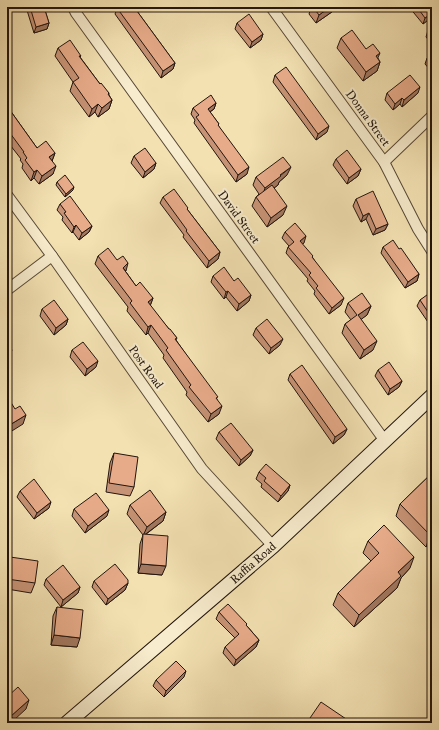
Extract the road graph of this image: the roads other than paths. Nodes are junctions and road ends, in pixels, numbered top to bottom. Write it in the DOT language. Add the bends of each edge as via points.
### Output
graph roads {
  1 [pos="73,7"];
  2 [pos="271,7"];
  3 [pos="432,116"];
  4 [pos="384,162"];
  5 [pos="7,194"];
  6 [pos="432,251"];
  7 [pos="52,256"];
  8 [pos="7,290"];
  9 [pos="432,396"];
  10 [pos="385,441"];
  11 [pos="273,546"];
  12 [pos="68,723"];
  1 -- 10 [label="street, David Street"];
  2 -- 4 [label="street, Donna Street"];
  3 -- 4 [label="street"];
  4 -- 6 [label="street, Donna Street"];
  5 -- 7 [label="street, Post Road"];
  7 -- 8 [label="street"];
  7 -- 11 [label="street, Post Road" via="202,469"];
  9 -- 10 [label="main road, Raffia Road"];
  10 -- 11 [label="main road, Raffia Road"];
  11 -- 12 [label="main road, Raffia Road"];
}
